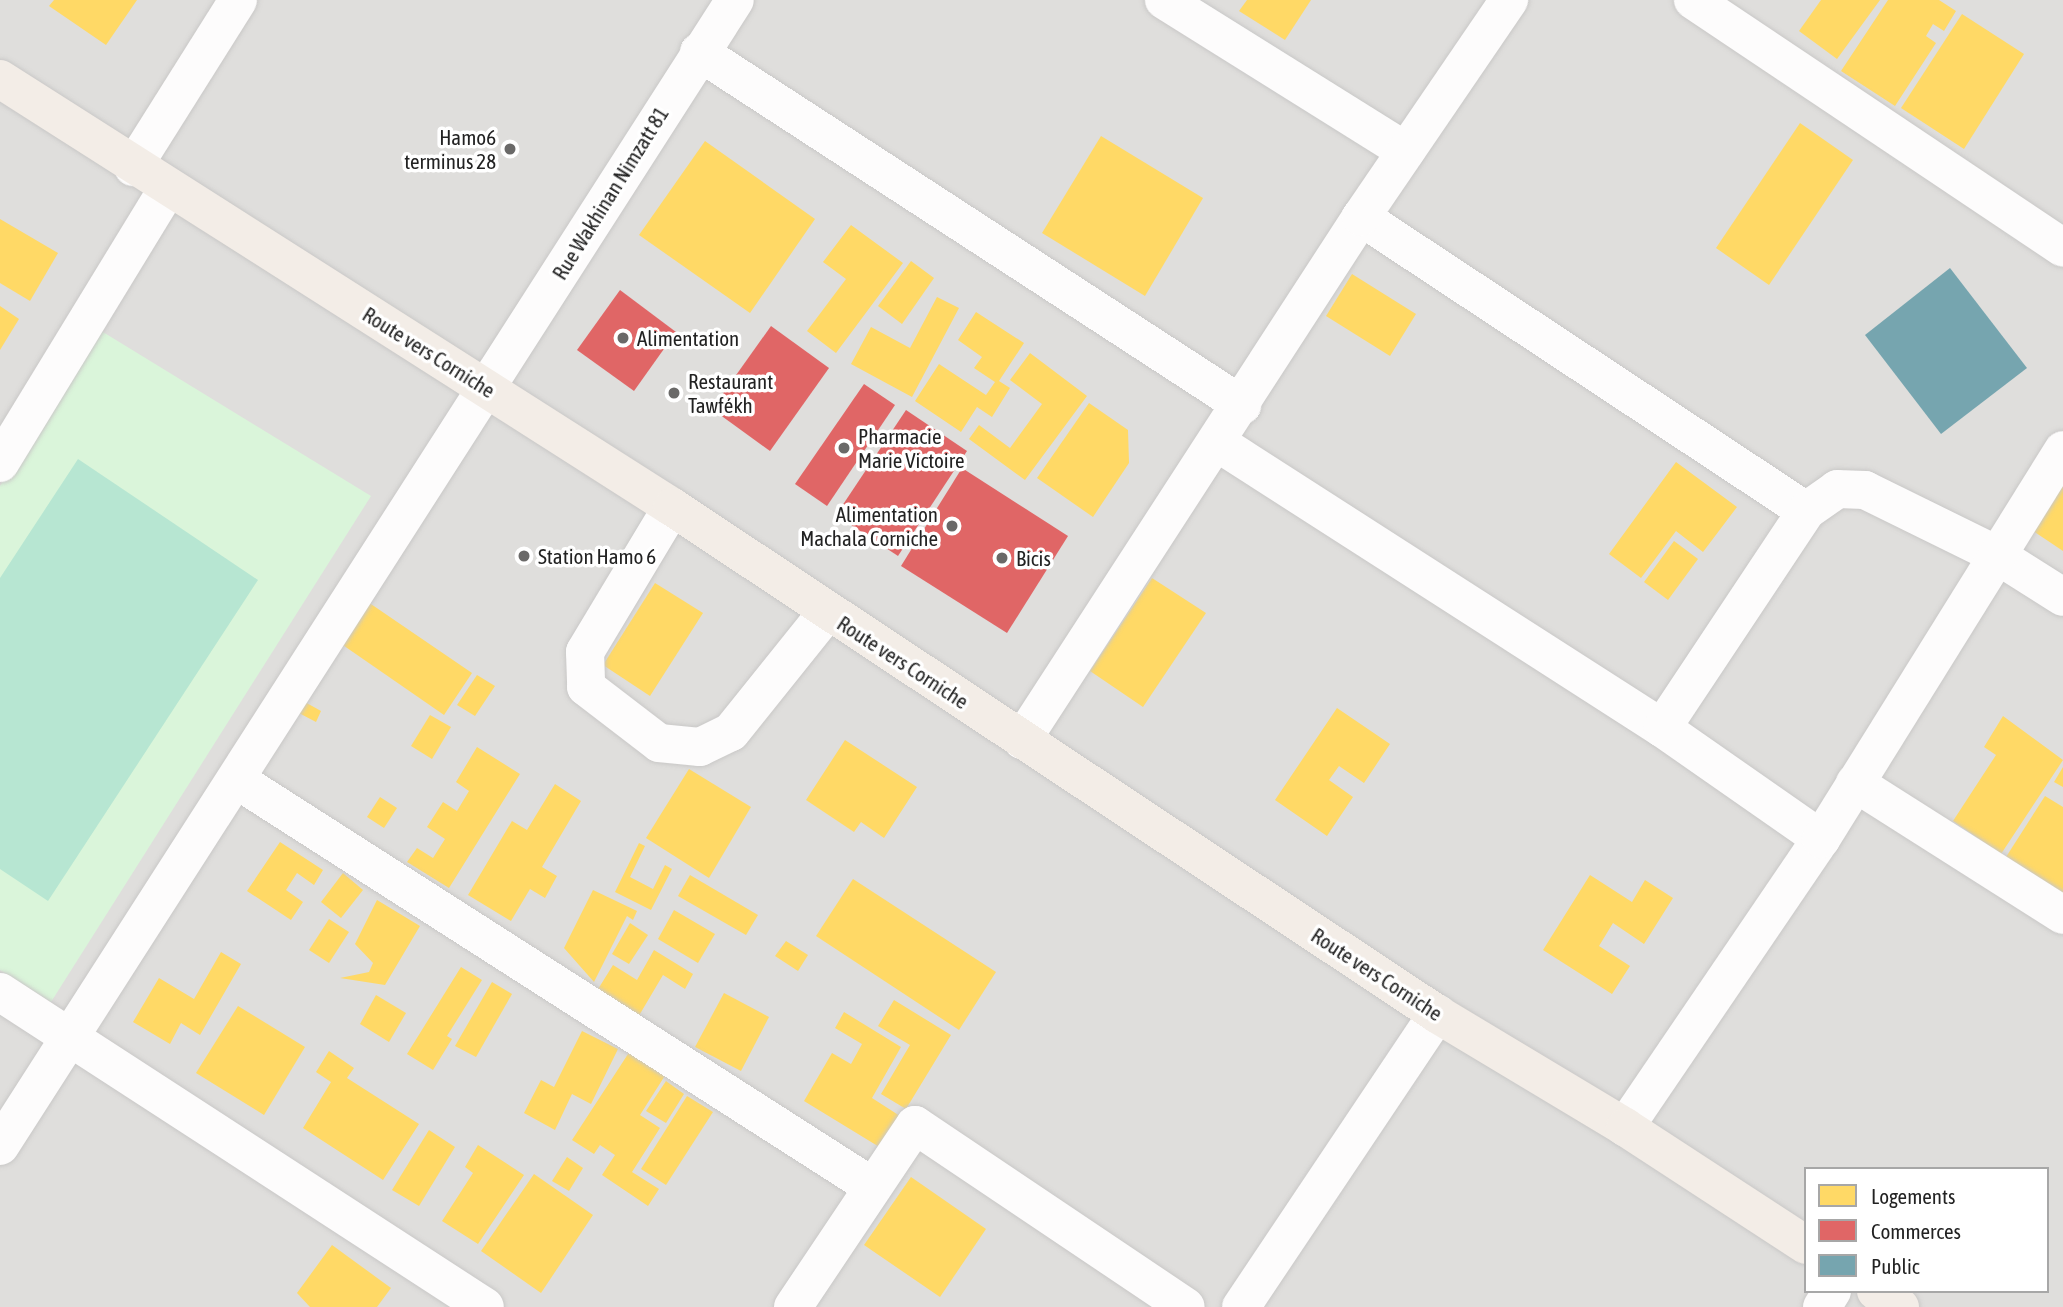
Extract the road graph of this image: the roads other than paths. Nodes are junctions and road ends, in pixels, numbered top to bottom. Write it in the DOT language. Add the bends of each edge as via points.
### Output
graph roads {
  1 [pos="238,0"];
  2 [pos="735,0"];
  3 [pos="1164,0"];
  4 [pos="1509,0"];
  5 [pos="1693,0"];
  6 [pos="699,52"];
  7 [pos="0,79"];
  8 [pos="1406,151"];
  9 [pos="133,167"];
  10 [pos="167,189"];
  11 [pos="1361,217"];
  12 [pos="2063,247"];
  13 [pos="487,387"];
  14 [pos="1242,405"];
  15 [pos="1217,443"];
  16 [pos="2063,450"];
  17 [pos="0,463"];
  18 [pos="672,507"];
  19 [pos="1806,511"];
  20 [pos="1994,554"];
  21 [pos="2063,597"];
  22 [pos="827,611"];
  23 [pos="1662,728"];
  24 [pos="1021,740"];
  25 [pos="237,780"];
  26 [pos="1855,783"];
  27 [pos="1821,839"];
  28 [pos="2063,915"];
  29 [pos="0,992"];
  30 [pos="1437,1014"];
  31 [pos="72,1037"];
  32 [pos="1625,1127"];
  33 [pos="0,1146"];
  34 [pos="873,1187"];
  35 [pos="1804,1244"];
  36 [pos="1879,1293"];
  37 [pos="466,1302"];
  38 [pos="793,1307"];
  39 [pos="1186,1307"];
  40 [pos="1241,1307"];
  41 [pos="1900,1307"];
  1 -- 9 [label="street"];
  2 -- 6 [label="street, Rue Wakhinan Nimzatt 81"];
  3 -- 8 [label="street"];
  4 -- 8 [label="street"];
  5 -- 12 [label="street"];
  6 -- 13 [label="street, Rue Wakhinan Nimzatt 81"];
  6 -- 14 [label="street"];
  7 -- 9 [label="main road, Route vers Corniche"];
  8 -- 11 [label="street"];
  9 -- 10 [label="main road, Route vers Corniche"];
  10 -- 13 [label="main road, Route vers Corniche"];
  10 -- 17 [label="street"];
  11 -- 14 [label="street"];
  11 -- 19 [label="street"];
  13 -- 18 [label="main road, Route vers Corniche"];
  13 -- 25 [label="street, Rue Wakhinan Nimzatt 81"];
  14 -- 15 [label="street"];
  15 -- 23 [label="street"];
  15 -- 24 [label="street"];
  16 -- 20 [label="street"];
  18 -- 22 [label="main road, Route vers Corniche"];
  18 -- 22 [label="street" via="584,652 586,687 659,743 700,747 731,732"];
  19 -- 20 [label="street" via="1837,489 1865,490"];
  19 -- 23 [label="street"];
  20 -- 21 [label="street"];
  20 -- 26 [label="street"];
  22 -- 24 [label="main road, Route vers Corniche"];
  23 -- 27 [label="street"];
  24 -- 30 [label="main road, Route vers Corniche"];
  25 -- 31 [label="street, Rue Wakhinan Nimzatt 81"];
  25 -- 34 [label="street"];
  26 -- 27 [label="street"];
  26 -- 28 [label="street"];
  27 -- 32 [label="street"];
  29 -- 31 [label="street"];
  30 -- 32 [label="main road, Route vers Corniche"];
  30 -- 40 [label="street"];
  31 -- 33 [label="street, Rue Wakhinan Nimzatt 81"];
  31 -- 37 [label="street"];
  32 -- 35 [label="main road, Route vers Corniche"];
  34 -- 38 [label="street"];
  34 -- 39 [label="street" via="915,1125"];
  36 -- 41 [label="main road"];
}
